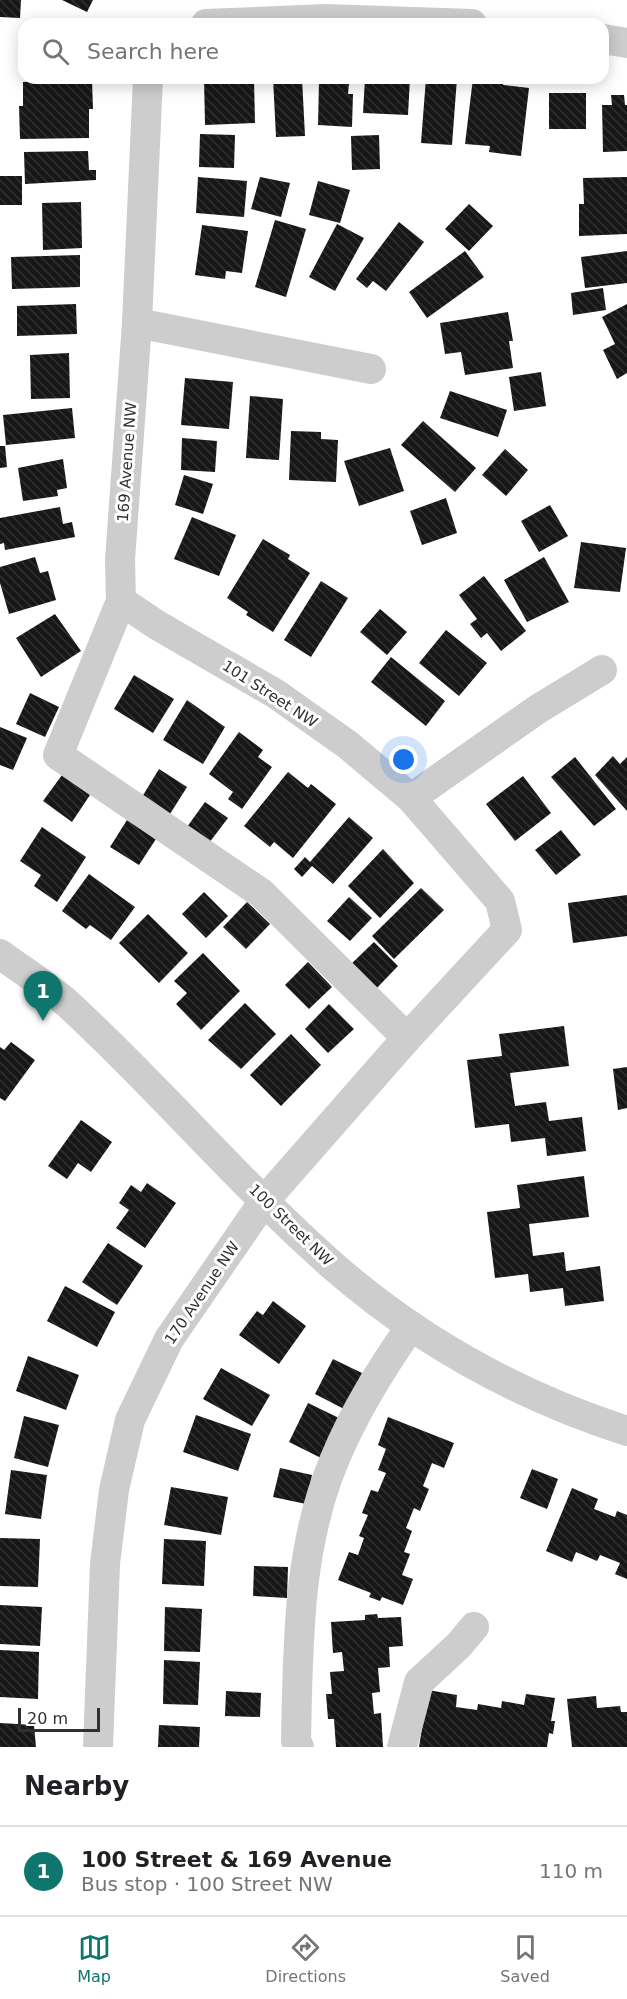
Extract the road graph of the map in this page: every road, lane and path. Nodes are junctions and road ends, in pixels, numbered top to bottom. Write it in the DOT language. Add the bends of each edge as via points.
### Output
graph roads {
  1 [pos="609,40"];
  2 [pos="627,43"];
  3 [pos="148,84"];
  4 [pos="136,323"];
  5 [pos="371,369"];
  6 [pos="121,601"];
  7 [pos="602,670"];
  8 [pos="411,798"];
  9 [pos="507,930"];
  10 [pos="0,954"];
  11 [pos="407,1038"];
  12 [pos="264,1201"];
  13 [pos="411,1326"];
  14 [pos="627,1431"];
  15 [pos="474,1627"];
  16 [pos="98,1747"];
  17 [pos="299,1747"];
  18 [pos="402,1747"];
  1 -- 2 [label="street"];
  3 -- 4 [label="street, 169 Avenue NW"];
  4 -- 5 [label="street"];
  4 -- 6 [label="street, 169 Avenue NW"];
  6 -- 8 [label="street, 101 Street NW" via="276,694 348,745"];
  6 -- 11 [label="street" via="58,755 261,893"];
  7 -- 8 [label="street" via="537,709"];
  8 -- 9 [label="street, 101 Street NW" via="500,901"];
  9 -- 11 [label="street, 170 Avenue NW"];
  10 -- 12 [label="street, 100 Street NW" via="68,1004"];
  11 -- 12 [label="street, 170 Avenue NW"];
  12 -- 13 [label="street, 100 Street NW" via="335,1267"];
  12 -- 16 [label="street, 170 Avenue NW" via="169,1339 130,1420 114,1490 105,1564"];
  13 -- 14 [label="street, 100 Street NW" via="540,1400"];
  13 -- 17 [label="street" via="367,1391 333,1462 315,1524 303,1586 296,1741"];
  15 -- 18 [label="street" via="418,1682"];
}
